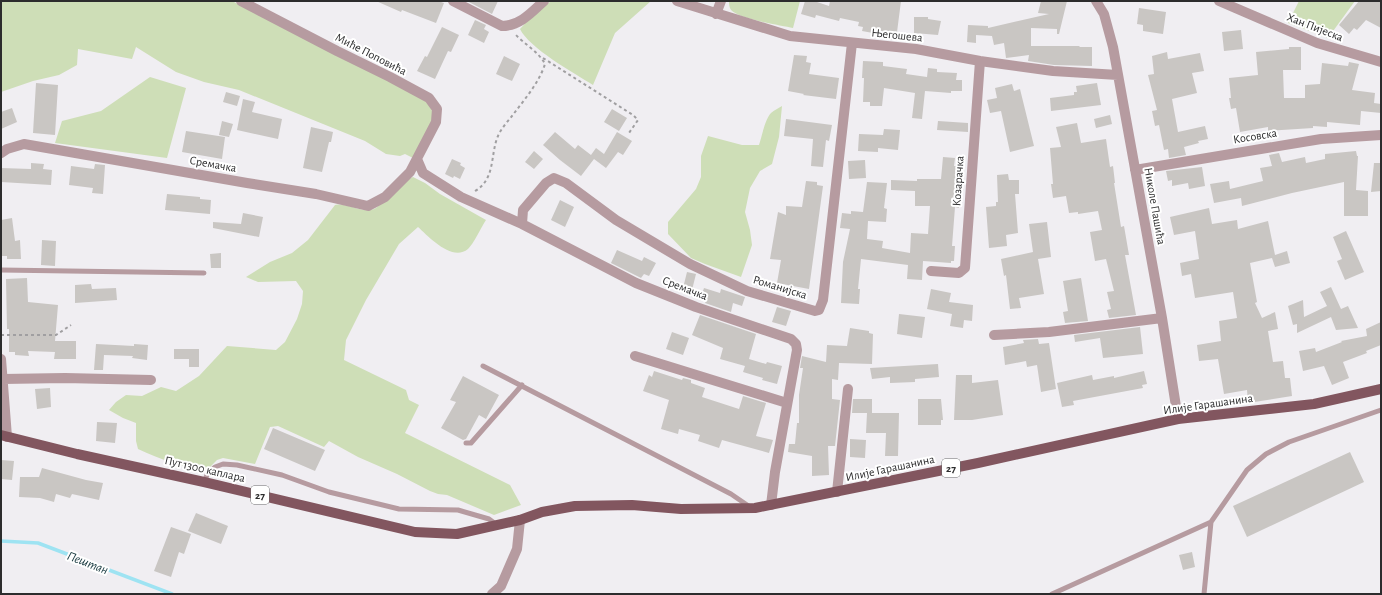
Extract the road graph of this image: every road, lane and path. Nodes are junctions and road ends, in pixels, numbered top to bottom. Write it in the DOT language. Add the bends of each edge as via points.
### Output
graph roads {
  1 [pos="241,1"];
  2 [pos="453,1"];
  3 [pos="544,1"];
  4 [pos="678,1"];
  5 [pos="722,1"];
  6 [pos="1096,1"];
  7 [pos="1219,1"];
  8 [pos="716,14"];
  9 [pos="510,26"];
  10 [pos="852,43"];
  11 [pos="542,57"];
  12 [pos="980,60"];
  13 [pos="1381,62"];
  14 [pos="1118,75"];
  15 [pos="629,133"];
  16 [pos="1381,135"];
  17 [pos="1,153"];
  18 [pos="417,159"];
  19 [pos="1135,170"];
  20 [pos="410,172"];
  21 [pos="423,173"];
  22 [pos="461,197"];
  23 [pos="522,224"];
  24 [pos="1,270"];
  25 [pos="931,271"];
  26 [pos="204,273"];
  27 [pos="1162,318"];
  28 [pos="71,325"];
  29 [pos="1,335"];
  30 [pos="994,335"];
  31 [pos="636,356"];
  32 [pos="1,360"];
  33 [pos="483,366"];
  34 [pos="3,379"];
  35 [pos="151,380"];
  36 [pos="522,385"];
  37 [pos="848,389"];
  38 [pos="1381,389"];
  39 [pos="787,403"];
  40 [pos="1381,410"];
  41 [pos="1178,419"];
  42 [pos="4,436"];
  43 [pos="466,443"];
  44 [pos="204,482"];
  45 [pos="837,492"];
  46 [pos="771,505"];
  47 [pos="751,507"];
  48 [pos="520,520"];
  49 [pos="1212,522"];
  50 [pos="498,525"];
  51 [pos="492,594"];
  52 [pos="1052,594"];
  53 [pos="1204,594"];
  1 -- 18 [label="street, Миће Поповића" via="429,98 437,109 436,122"];
  2 -- 9 [label="street" via="502,26"];
  3 -- 9 [label="street" via="520,22"];
  4 -- 8 [label="street, Његошева"];
  5 -- 8 [label="street"];
  6 -- 14 [label="street, Николе Пашића" via="1106,21"];
  7 -- 13 [label="street, Хан Пијеска" via="1317,43"];
  8 -- 10 [label="street, Његошева" via="790,36"];
  9 -- 11 [label="path" via="525,44"];
  10 -- 12 [label="street, Његошева" via="916,49"];
  10 -- 23 [label="street, Романијска" via="823,300 819,310 747,291 690,264 616,220 566,183 554,178 546,183 523,210"];
  11 -- 15 [label="path" via="633,115 638,120"];
  11 -- 22 [label="path" via="545,64 542,71 497,137 489,174 480,188"];
  12 -- 14 [label="street, Његошева" via="1053,71"];
  12 -- 25 [label="street, Козарачка" via="965,268 959,273"];
  14 -- 19 [label="street, Николе Пашића"];
  16 -- 19 [label="street, Косовска" via="1321,139"];
  17 -- 20 [label="street, Сремачка" via="24,144 316,194 368,206 385,197"];
  18 -- 20 [label="street, Сремачка"];
  18 -- 21 [label="street"];
  19 -- 27 [label="street, Николе Пашића"];
  20 -- 21 [label="street, Сремачка"];
  21 -- 22 [label="street, Сремачка"];
  22 -- 23 [label="street, Сремачка"];
  23 -- 39 [label="street, Сремачка" via="636,282 696,307 790,339 796,344 797,350"];
  24 -- 26 [label="lane"];
  27 -- 30 [label="street" via="1049,332"];
  27 -- 41 [label="street, Николе Пашића"];
  28 -- 29 [label="path" via="56,335"];
  31 -- 39 [label="street"];
  32 -- 34 [label="street"];
  33 -- 36 [label="lane"];
  34 -- 35 [label="street"];
  34 -- 42 [label="street"];
  36 -- 43 [label="lane" via="471,444"];
  36 -- 47 [label="lane" via="731,494"];
  37 -- 45 [label="street"];
  38 -- 41 [label="main road, Илије Гарашанина / 27" via="1314,404"];
  39 -- 46 [label="street, Сремачка"];
  40 -- 49 [label="lane" via="1289,442 1266,454 1247,470"];
  41 -- 45 [label="main road, Илије Гарашанина / 27"];
  42 -- 44 [label="main road, Пут 1300 каплара / 27"];
  44 -- 50 [label="main road, Пут 1300 каплара / 27" via="415,532 457,534"];
  44 -- 50 [label="lane" via="215,467 223,464 237,465 282,475 329,492 399,509 458,510 489,519"];
  45 -- 46 [label="main road, Илије Гарашанина / 27"];
  46 -- 47 [label="main road, Илије Гарашанина / 27"];
  47 -- 48 [label="main road, Илије Гарашанина / 27" via="681,509 632,505 575,506 542,512"];
  48 -- 50 [label="main road, Пут 1300 каплара / 27"];
  48 -- 51 [label="street" via="517,549 501,586"];
  49 -- 52 [label="lane"];
  49 -- 53 [label="lane"];
}
